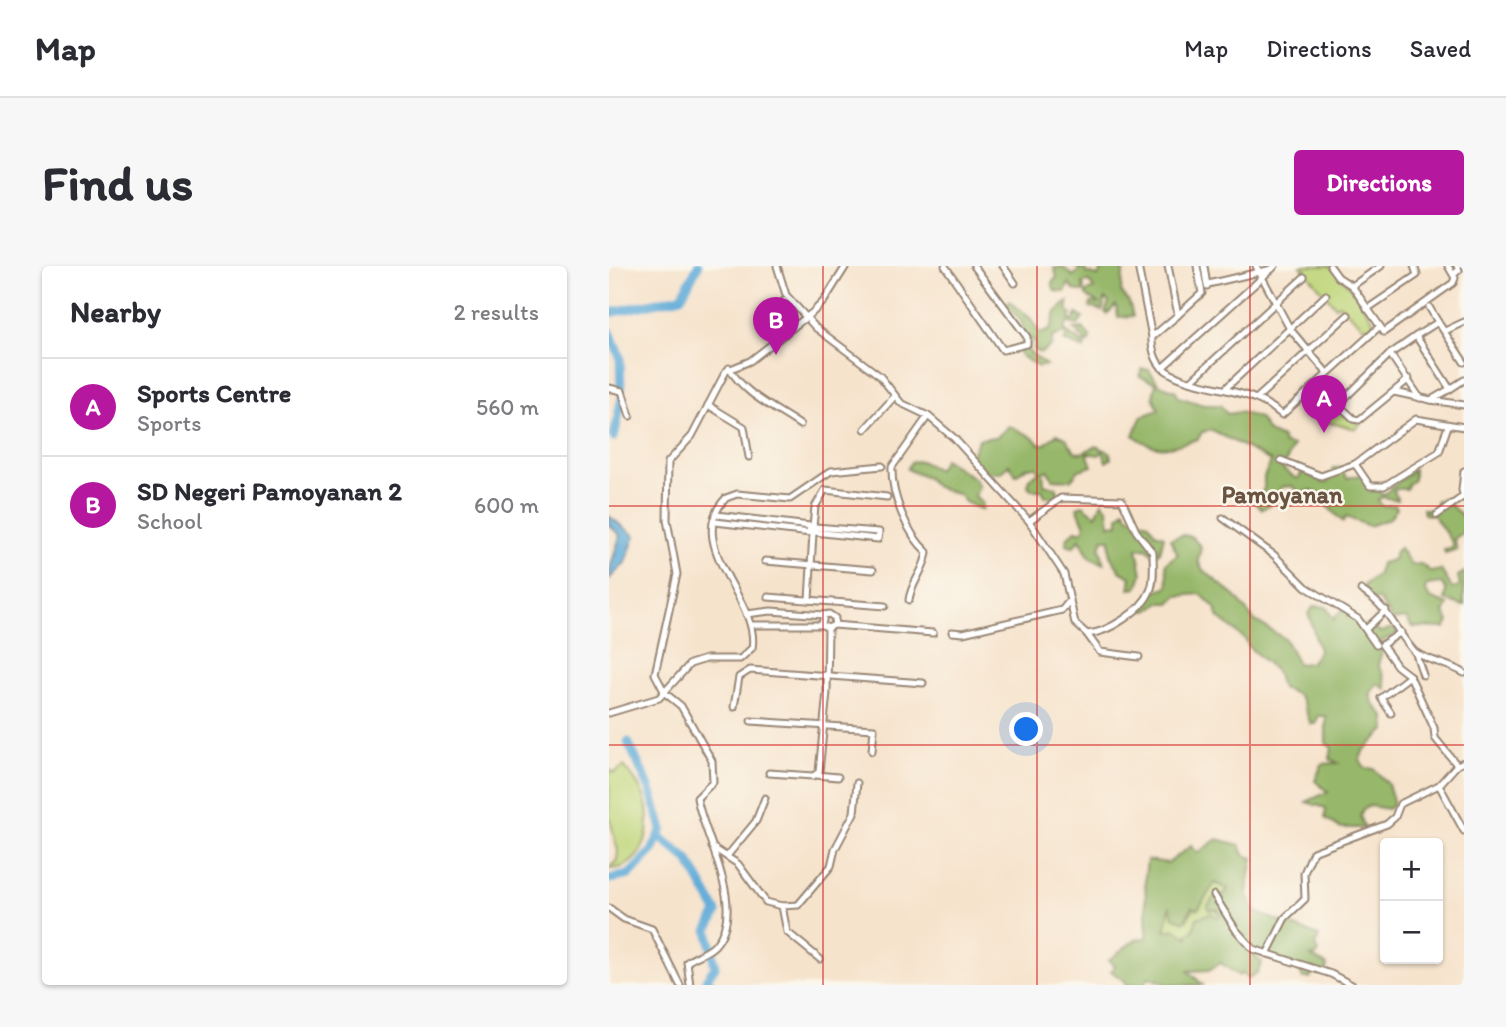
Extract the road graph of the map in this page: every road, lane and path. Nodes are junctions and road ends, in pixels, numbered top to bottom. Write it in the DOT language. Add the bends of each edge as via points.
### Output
graph roads {
  1 [pos="777,266"];
  2 [pos="846,266"];
  3 [pos="945,266"];
  4 [pos="974,266"];
  5 [pos="1003,266"];
  6 [pos="1138,266"];
  7 [pos="1168,266"];
  8 [pos="1197,266"];
  9 [pos="1204,266"];
  10 [pos="1330,266"];
  11 [pos="1381,266"];
  12 [pos="1414,266"];
  13 [pos="1448,266"];
  14 [pos="1457,266"];
  15 [pos="1273,267"];
  16 [pos="1257,268"];
  17 [pos="1454,274"];
  18 [pos="1262,277"];
  19 [pos="1304,277"];
  20 [pos="1015,284"];
  21 [pos="1208,284"];
  22 [pos="1352,286"];
  23 [pos="1202,293"];
  24 [pos="1326,295"];
  25 [pos="784,301"];
  26 [pos="1276,302"];
  27 [pos="1429,307"];
  28 [pos="1367,309"];
  29 [pos="1178,315"];
  30 [pos="1348,315"];
  31 [pos="806,317"];
  32 [pos="1438,322"];
  33 [pos="1464,322"];
  34 [pos="1379,327"];
  35 [pos="1290,329"];
  36 [pos="1445,331"];
  37 [pos="785,334"];
  38 [pos="1416,336"];
  39 [pos="1151,337"];
  40 [pos="1461,350"];
  41 [pos="1307,352"];
  42 [pos="1390,354"];
  43 [pos="1464,362"];
  44 [pos="729,368"];
  45 [pos="1162,368"];
  46 [pos="1327,373"];
  47 [pos="1409,379"];
  48 [pos="1192,380"];
  49 [pos="1464,380"];
  50 [pos="1227,387"];
  51 [pos="609,388"];
  52 [pos="1450,389"];
  53 [pos="1394,392"];
  54 [pos="895,396"];
  55 [pos="1257,398"];
  56 [pos="1420,398"];
  57 [pos="1431,400"];
  58 [pos="708,405"];
  59 [pos="1464,405"];
  60 [pos="629,416"];
  61 [pos="928,416"];
  62 [pos="800,425"];
  63 [pos="1448,426"];
  64 [pos="1464,427"];
  65 [pos="865,429"];
  66 [pos="749,457"];
  67 [pos="1281,460"];
  68 [pos="1355,464"];
  69 [pos="882,466"];
  70 [pos="1464,471"];
  71 [pos="1464,496"];
  72 [pos="887,497"];
  73 [pos="717,515"];
  74 [pos="1437,515"];
  75 [pos="1223,518"];
  76 [pos="1029,520"];
  77 [pos="715,522"];
  78 [pos="736,522"];
  79 [pos="812,529"];
  80 [pos="854,534"];
  81 [pos="765,561"];
  82 [pos="811,566"];
  83 [pos="873,570"];
  84 [pos="1361,590"];
  85 [pos="768,597"];
  86 [pos="809,600"];
  87 [pos="909,600"];
  88 [pos="1070,600"];
  89 [pos="885,606"];
  90 [pos="1386,610"];
  91 [pos="746,614"];
  92 [pos="824,615"];
  93 [pos="751,625"];
  94 [pos="828,626"];
  95 [pos="1366,629"];
  96 [pos="952,632"];
  97 [pos="1401,632"];
  98 [pos="933,633"];
  99 [pos="1087,634"];
  100 [pos="1377,645"];
  101 [pos="1416,654"];
  102 [pos="1139,657"];
  103 [pos="1464,673"];
  104 [pos="1423,675"];
  105 [pos="827,676"];
  106 [pos="1410,676"];
  107 [pos="923,683"];
  108 [pos="665,693"];
  109 [pos="734,707"];
  110 [pos="609,713"];
  111 [pos="1391,713"];
  112 [pos="751,721"];
  113 [pos="824,725"];
  114 [pos="873,751"];
  115 [pos="1464,762"];
  116 [pos="1457,765"];
  117 [pos="769,773"];
  118 [pos="816,775"];
  119 [pos="838,777"];
  120 [pos="857,783"];
  121 [pos="1439,785"];
  122 [pos="765,799"];
  123 [pos="1464,831"];
  124 [pos="712,847"];
  125 [pos="728,855"];
  126 [pos="1214,895"];
  127 [pos="782,906"];
  128 [pos="610,909"];
  129 [pos="1267,954"];
  130 [pos="820,959"];
  131 [pos="680,985"];
  132 [pos="690,985"];
  133 [pos="1352,985"];
  1 -- 31 [label="street" via="786,295"];
  2 -- 31 [label="street" via="824,301"];
  3 -- 4 [label="street" via="1003,350 1027,344 1027,337"];
  5 -- 20 [label="street"];
  6 -- 39 [label="street"];
  7 -- 29 [label="street"];
  8 -- 23 [label="street"];
  9 -- 21 [label="street"];
  10 -- 22 [label="street"];
  11 -- 22 [label="street"];
  12 -- 28 [label="street" via="1417,275"];
  13 -- 17 [label="street"];
  14 -- 17 [label="street"];
  15 -- 16 [label="street"];
  15 -- 18 [label="street"];
  16 -- 18 [label="street"];
  16 -- 21 [label="street"];
  17 -- 34 [label="street" via="1453,283 1387,331"];
  18 -- 26 [label="street"];
  18 -- 45 [label="street"];
  19 -- 26 [label="street"];
  21 -- 23 [label="street"];
  22 -- 28 [label="street"];
  23 -- 29 [label="street"];
  24 -- 35 [label="street"];
  25 -- 37 [label="street" via="771,314"];
  26 -- 35 [label="street"];
  26 -- 48 [label="street"];
  27 -- 32 [label="street"];
  28 -- 34 [label="street"];
  29 -- 39 [label="street"];
  30 -- 41 [label="street"];
  31 -- 37 [label="street"];
  31 -- 54 [label="street" via="880,376"];
  32 -- 36 [label="street"];
  32 -- 38 [label="street"];
  33 -- 36 [label="street"];
  34 -- 46 [label="street"];
  35 -- 41 [label="street"];
  35 -- 50 [label="street"];
  36 -- 40 [label="street"];
  37 -- 44 [label="street" via="746,364"];
  38 -- 42 [label="street"];
  38 -- 52 [label="street"];
  39 -- 45 [label="street"];
  40 -- 43 [label="street"];
  41 -- 46 [label="street"];
  41 -- 55 [label="street"];
  42 -- 47 [label="street"];
  42 -- 53 [label="street" via="1340,405 1359,420"];
  44 -- 58 [label="street"];
  44 -- 62 [label="street" via="758,400"];
  45 -- 48 [label="street"];
  46 -- 55 [label="street" via="1282,415"];
  47 -- 53 [label="street"];
  47 -- 56 [label="street"];
  48 -- 50 [label="street"];
  49 -- 52 [label="street"];
  50 -- 55 [label="street"];
  51 -- 60 [label="street" via="621,391"];
  52 -- 57 [label="street"];
  53 -- 56 [label="street"];
  54 -- 61 [label="street"];
  54 -- 65 [label="street"];
  56 -- 57 [label="street"];
  57 -- 59 [label="street"];
  58 -- 66 [label="street" via="744,427"];
  58 -- 108 [label="street" via="692,436 668,464 667,520 677,574 655,671"];
  61 -- 76 [label="street"];
  61 -- 87 [label="street" via="892,467 909,531 927,552 920,574 911,584"];
  63 -- 64 [label="street"];
  63 -- 68 [label="street" via="1416,419"];
  63 -- 68 [label="street" via="1439,452 1384,486 1370,486"];
  67 -- 68 [label="street" via="1317,477"];
  69 -- 73 [label="street" via="839,467 790,499 730,495"];
  70 -- 71 [label="street"];
  71 -- 74 [label="street"];
  72 -- 79 [label="street" via="825,490 815,507"];
  73 -- 77 [label="street"];
  73 -- 78 [label="street"];
  75 -- 95 [label="street" via="1274,555 1306,587 1339,610 1350,612"];
  76 -- 88 [label="street" via="1064,574"];
  76 -- 99 [label="street" via="1061,498 1117,497 1153,551 1150,592 1130,613"];
  77 -- 78 [label="street"];
  77 -- 91 [label="street" via="720,559"];
  78 -- 79 [label="street"];
  79 -- 80 [label="street"];
  79 -- 82 [label="street"];
  81 -- 82 [label="street"];
  82 -- 83 [label="street"];
  82 -- 86 [label="street"];
  84 -- 90 [label="street"];
  85 -- 86 [label="street"];
  86 -- 89 [label="street"];
  88 -- 96 [label="street" via="1058,611"];
  88 -- 99 [label="street" via="1076,623"];
  90 -- 95 [label="street"];
  90 -- 97 [label="street"];
  91 -- 92 [label="street"];
  91 -- 93 [label="street"];
  92 -- 94 [label="street"];
  92 -- 94 [label="street" via="833,616"];
  93 -- 94 [label="street"];
  93 -- 108 [label="street" via="752,648 743,657 690,664"];
  94 -- 98 [label="street"];
  94 -- 105 [label="street"];
  95 -- 100 [label="street"];
  97 -- 101 [label="street"];
  97 -- 106 [label="street" via="1383,645"];
  99 -- 102 [label="street" via="1100,652"];
  101 -- 103 [label="street"];
  101 -- 104 [label="street"];
  105 -- 107 [label="street"];
  105 -- 109 [label="street" via="745,671 737,681"];
  105 -- 113 [label="street"];
  106 -- 111 [label="street" via="1381,698"];
  106 -- 116 [label="street" via="1435,738"];
  108 -- 110 [label="street" via="655,701"];
  108 -- 124 [label="street" via="681,706 713,764 713,782 697,797"];
  112 -- 113 [label="street"];
  113 -- 114 [label="street" via="874,729"];
  113 -- 118 [label="street"];
  115 -- 116 [label="street"];
  116 -- 121 [label="street"];
  117 -- 118 [label="street"];
  118 -- 119 [label="street"];
  120 -- 127 [label="street" via="854,813 829,871 798,905"];
  121 -- 123 [label="street"];
  121 -- 129 [label="street" via="1400,804 1387,824 1313,852 1304,873 1305,899 1285,918"];
  122 -- 125 [label="street" via="756,821"];
  124 -- 125 [label="street"];
  124 -- 132 [label="street" via="724,876 726,913 715,946 687,962"];
  125 -- 127 [label="street" via="766,902"];
  126 -- 129 [label="street" via="1235,930 1253,949"];
  127 -- 130 [label="street" via="787,932"];
  128 -- 131 [label="street" via="652,929"];
  129 -- 133 [label="street"];
}
